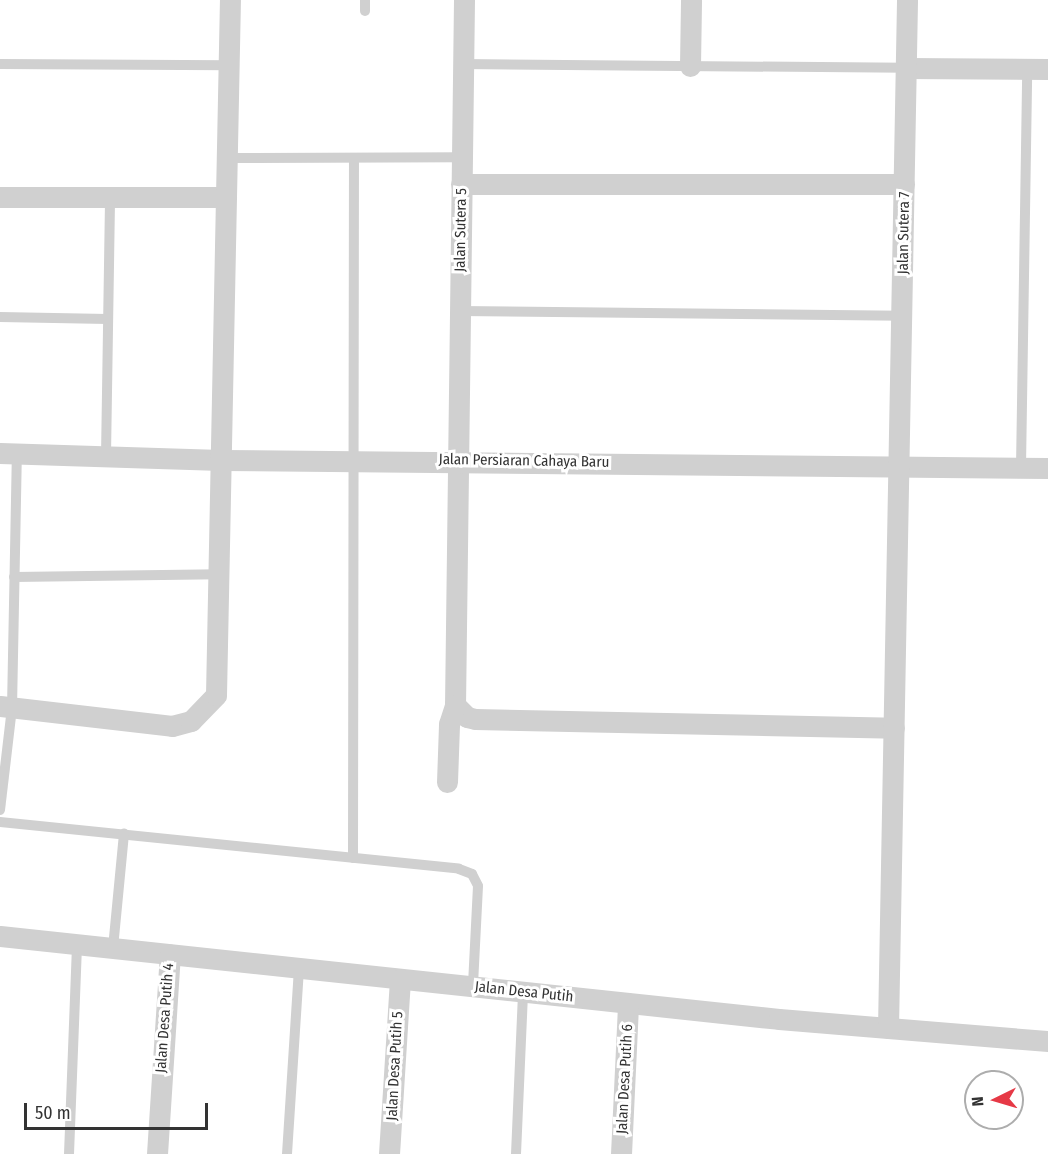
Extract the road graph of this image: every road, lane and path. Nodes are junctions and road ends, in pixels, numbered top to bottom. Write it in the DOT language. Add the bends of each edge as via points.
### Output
graph roads {
  1 [pos="230,0"];
  2 [pos="464,0"];
  3 [pos="691,0"];
  4 [pos="907,0"];
  5 [pos="0,64"];
  6 [pos="463,64"];
  7 [pos="228,65"];
  8 [pos="690,66"];
  9 [pos="906,68"];
  10 [pos="1038,69"];
  11 [pos="462,157"];
  12 [pos="227,158"];
  13 [pos="354,158"];
  14 [pos="461,184"];
  15 [pos="904,184"];
  16 [pos="0,197"];
  17 [pos="110,197"];
  18 [pos="225,197"];
  19 [pos="459,311"];
  20 [pos="902,316"];
  21 [pos="0,317"];
  22 [pos="108,319"];
  23 [pos="8,453"];
  24 [pos="106,456"];
  25 [pos="221,460"];
  26 [pos="354,460"];
  27 [pos="457,461"];
  28 [pos="900,465"];
  29 [pos="1022,467"];
  30 [pos="1048,468"];
  31 [pos="218,574"];
  32 [pos="14,578"];
  33 [pos="455,705"];
  34 [pos="6,707"];
  35 [pos="894,728"];
  36 [pos="447,782"];
  37 [pos="0,810"];
  38 [pos="0,822"];
  39 [pos="124,834"];
  40 [pos="353,858"];
  41 [pos="0,936"];
  42 [pos="77,945"];
  43 [pos="113,948"];
  44 [pos="170,954"];
  45 [pos="299,968"];
  46 [pos="400,979"];
  47 [pos="473,986"];
  48 [pos="523,992"];
  49 [pos="628,1003"];
  50 [pos="888,1028"];
  51 [pos="1048,1041"];
  52 [pos="69,1154"];
  53 [pos="157,1154"];
  54 [pos="287,1154"];
  55 [pos="389,1154"];
  56 [pos="516,1154"];
  57 [pos="621,1154"];
  1 -- 7 [label="street"];
  2 -- 6 [label="street, Jalan Sutera 5"];
  3 -- 8 [label="street"];
  4 -- 9 [label="street, Jalan Sutera 7"];
  5 -- 7 [label="lane"];
  6 -- 8 [label="lane"];
  6 -- 11 [label="street, Jalan Sutera 5"];
  7 -- 12 [label="street"];
  8 -- 9 [label="lane"];
  9 -- 10 [label="street"];
  9 -- 15 [label="street, Jalan Sutera 7"];
  10 -- 29 [label="lane"];
  11 -- 13 [label="lane"];
  11 -- 14 [label="street, Jalan Sutera 5"];
  12 -- 13 [label="lane"];
  12 -- 18 [label="street"];
  13 -- 26 [label="lane"];
  14 -- 15 [label="street"];
  14 -- 19 [label="street, Jalan Sutera 5"];
  15 -- 20 [label="street, Jalan Sutera 7"];
  16 -- 17 [label="street"];
  17 -- 18 [label="street"];
  17 -- 22 [label="lane"];
  18 -- 25 [label="street"];
  19 -- 20 [label="lane"];
  19 -- 27 [label="street, Jalan Sutera 5"];
  20 -- 28 [label="street, Jalan Sutera 7"];
  21 -- 22 [label="lane"];
  22 -- 24 [label="lane"];
  23 -- 24 [label="street, Jalan Persiaran Cahaya Baru"];
  23 -- 32 [label="lane"];
  24 -- 25 [label="street, Jalan Persiaran Cahaya Baru"];
  25 -- 26 [label="street, Jalan Persiaran Cahaya Baru"];
  25 -- 31 [label="street"];
  26 -- 27 [label="street, Jalan Persiaran Cahaya Baru"];
  26 -- 40 [label="lane"];
  27 -- 28 [label="street, Jalan Persiaran Cahaya Baru"];
  27 -- 33 [label="street, Jalan Sutera 5"];
  28 -- 29 [label="street, Jalan Persiaran Cahaya Baru"];
  28 -- 35 [label="street, Jalan Sutera 7"];
  29 -- 30 [label="street, Jalan Persiaran Cahaya Baru"];
  31 -- 32 [label="lane"];
  31 -- 34 [label="street" via="216,695 191,721 172,726"];
  32 -- 34 [label="lane"];
  33 -- 35 [label="street" via="475,719"];
  33 -- 36 [label="street, Jalan Sutera 5" via="449,724"];
  34 -- 37 [label="lane"];
  35 -- 50 [label="street, Jalan Sutera 7"];
  38 -- 39 [label="lane"];
  39 -- 40 [label="lane"];
  39 -- 43 [label="lane"];
  40 -- 47 [label="lane" via="444,866 472,874 478,886"];
  41 -- 42 [label="street, Jalan Desa Putih"];
  42 -- 43 [label="street, Jalan Desa Putih"];
  42 -- 52 [label="lane"];
  43 -- 44 [label="street, Jalan Desa Putih"];
  44 -- 45 [label="street, Jalan Desa Putih"];
  44 -- 53 [label="street, Jalan Desa Putih 4"];
  45 -- 46 [label="street, Jalan Desa Putih"];
  45 -- 54 [label="lane"];
  46 -- 47 [label="street, Jalan Desa Putih"];
  46 -- 55 [label="street, Jalan Desa Putih 5"];
  47 -- 48 [label="street, Jalan Desa Putih"];
  48 -- 49 [label="street, Jalan Desa Putih"];
  48 -- 56 [label="lane"];
  49 -- 50 [label="street, Jalan Desa Putih"];
  49 -- 57 [label="street, Jalan Desa Putih 6"];
  50 -- 51 [label="street, Jalan Desa Putih"];
}
